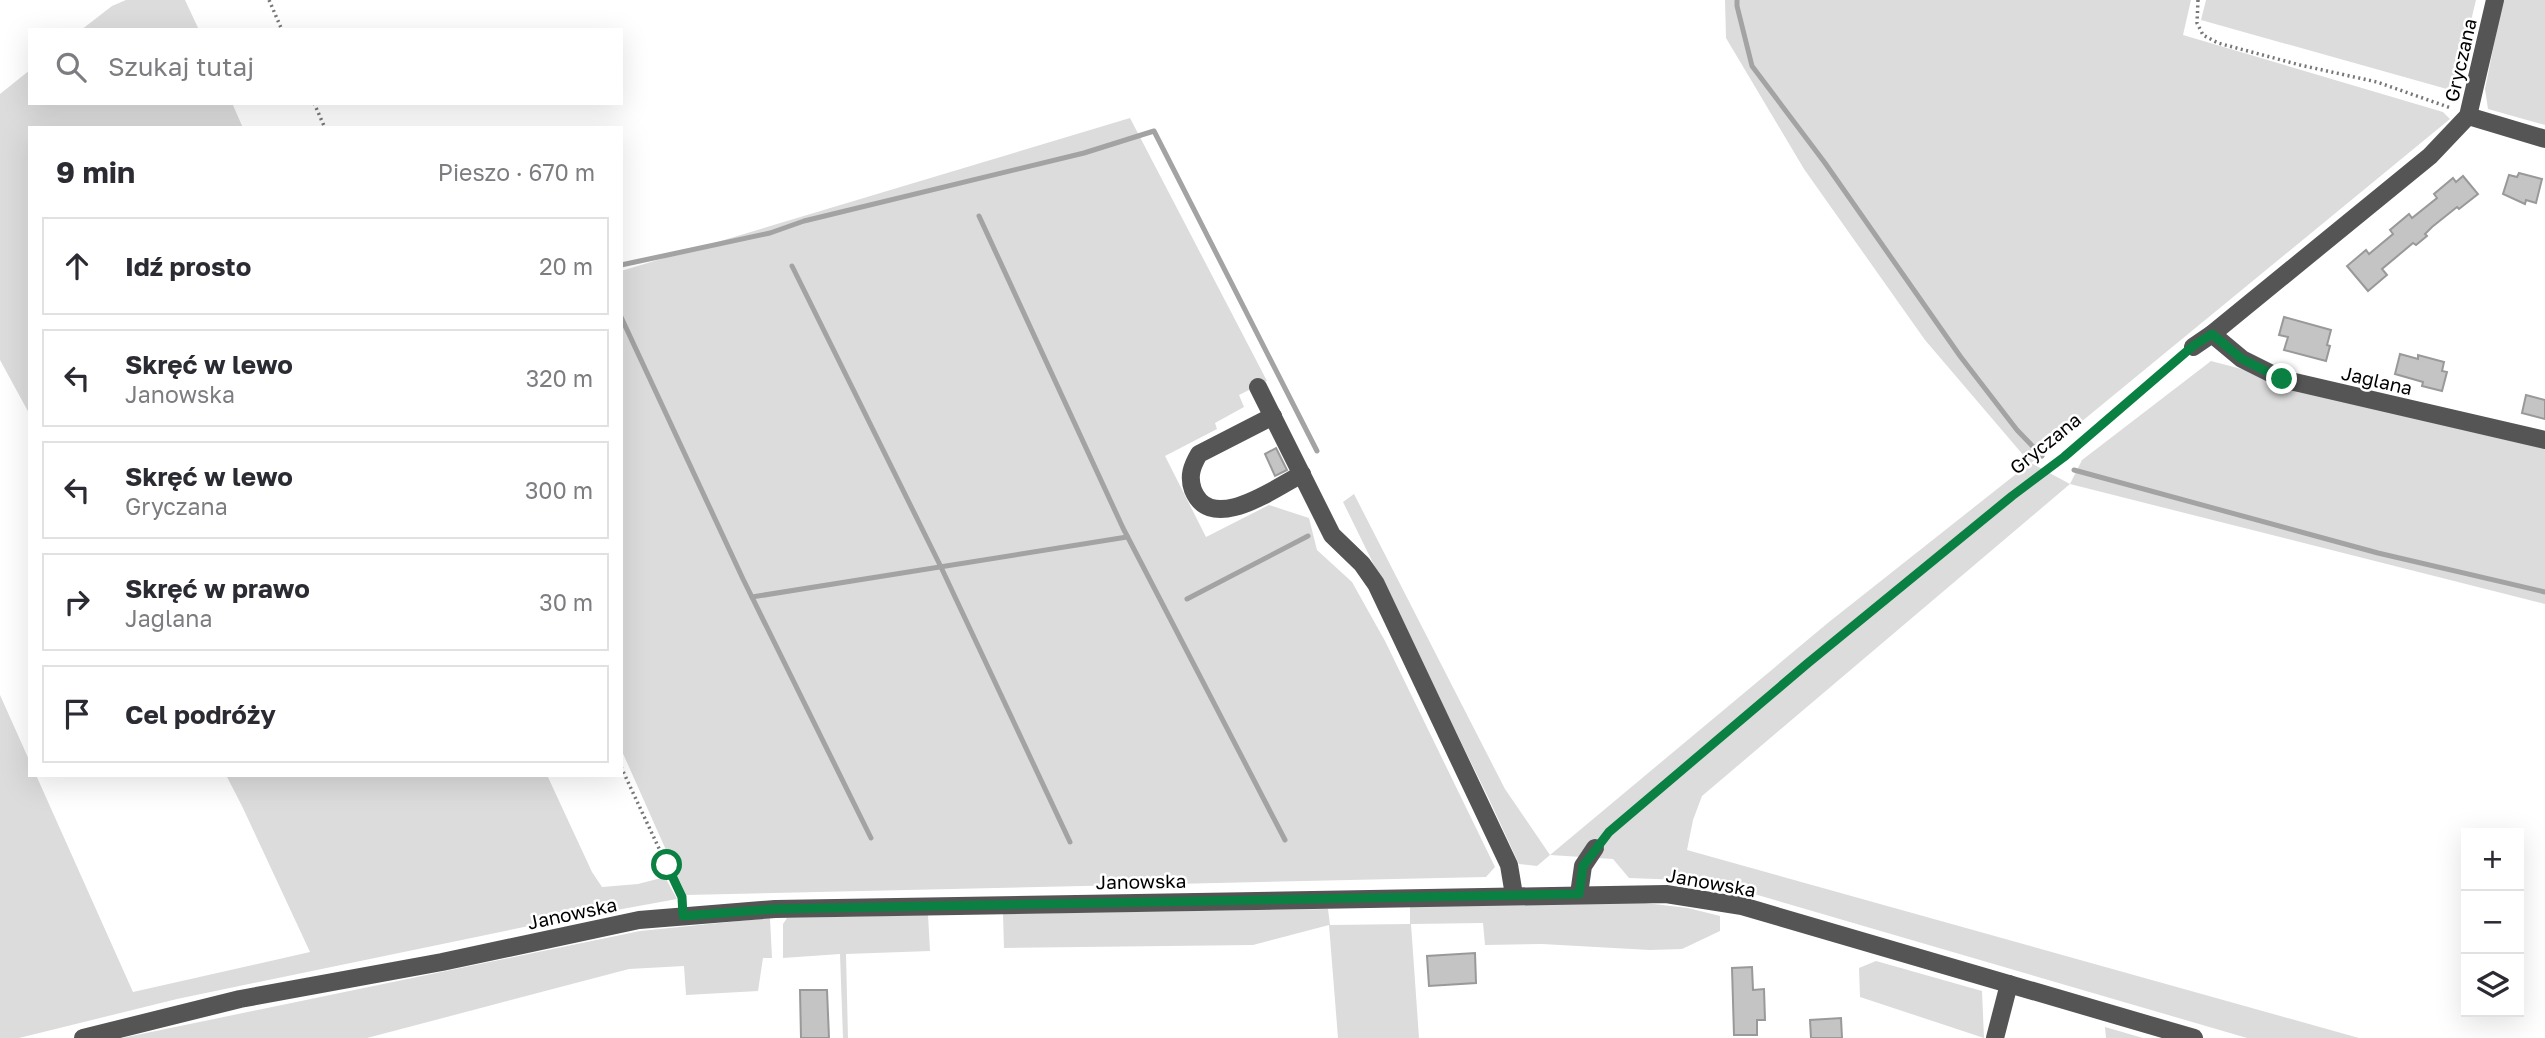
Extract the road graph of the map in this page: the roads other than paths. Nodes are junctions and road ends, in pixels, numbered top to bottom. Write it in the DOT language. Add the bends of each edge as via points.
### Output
graph roads {
  1 [pos="2495,0"];
  2 [pos="2468,116"];
  3 [pos="2545,139"];
  4 [pos="2212,334"];
  5 [pos="2193,346"];
  6 [pos="1258,387"];
  7 [pos="1273,416"];
  8 [pos="2545,440"];
  9 [pos="1302,474"];
  10 [pos="1595,848"];
  11 [pos="1579,894"];
  12 [pos="1514,895"];
  13 [pos="2009,984"];
  14 [pos="83,1038"];
  15 [pos="1995,1038"];
  16 [pos="2194,1038"];
  1 -- 2 [label="street, Gryczana"];
  2 -- 3 [label="street"];
  2 -- 4 [label="street, Gryczana" via="2430,156"];
  4 -- 5 [label="street, Gryczana"];
  4 -- 8 [label="street, Jaglana" via="2242,359 2282,379"];
  6 -- 7 [label="street"];
  7 -- 9 [label="street"];
  7 -- 9 [label="street" via="1199,454 1190,477 1195,494 1210,508 1235,508"];
  9 -- 12 [label="street" via="1332,535 1376,584 1509,865"];
  10 -- 11 [label="street" via="1583,866"];
  11 -- 12 [label="street, Janowska"];
  11 -- 13 [label="street, Janowska" via="1666,894 1742,906"];
  12 -- 14 [label="street, Janowska" via="775,909 639,920 240,999"];
  13 -- 15 [label="street"];
  13 -- 16 [label="street, Janowska"];
}
